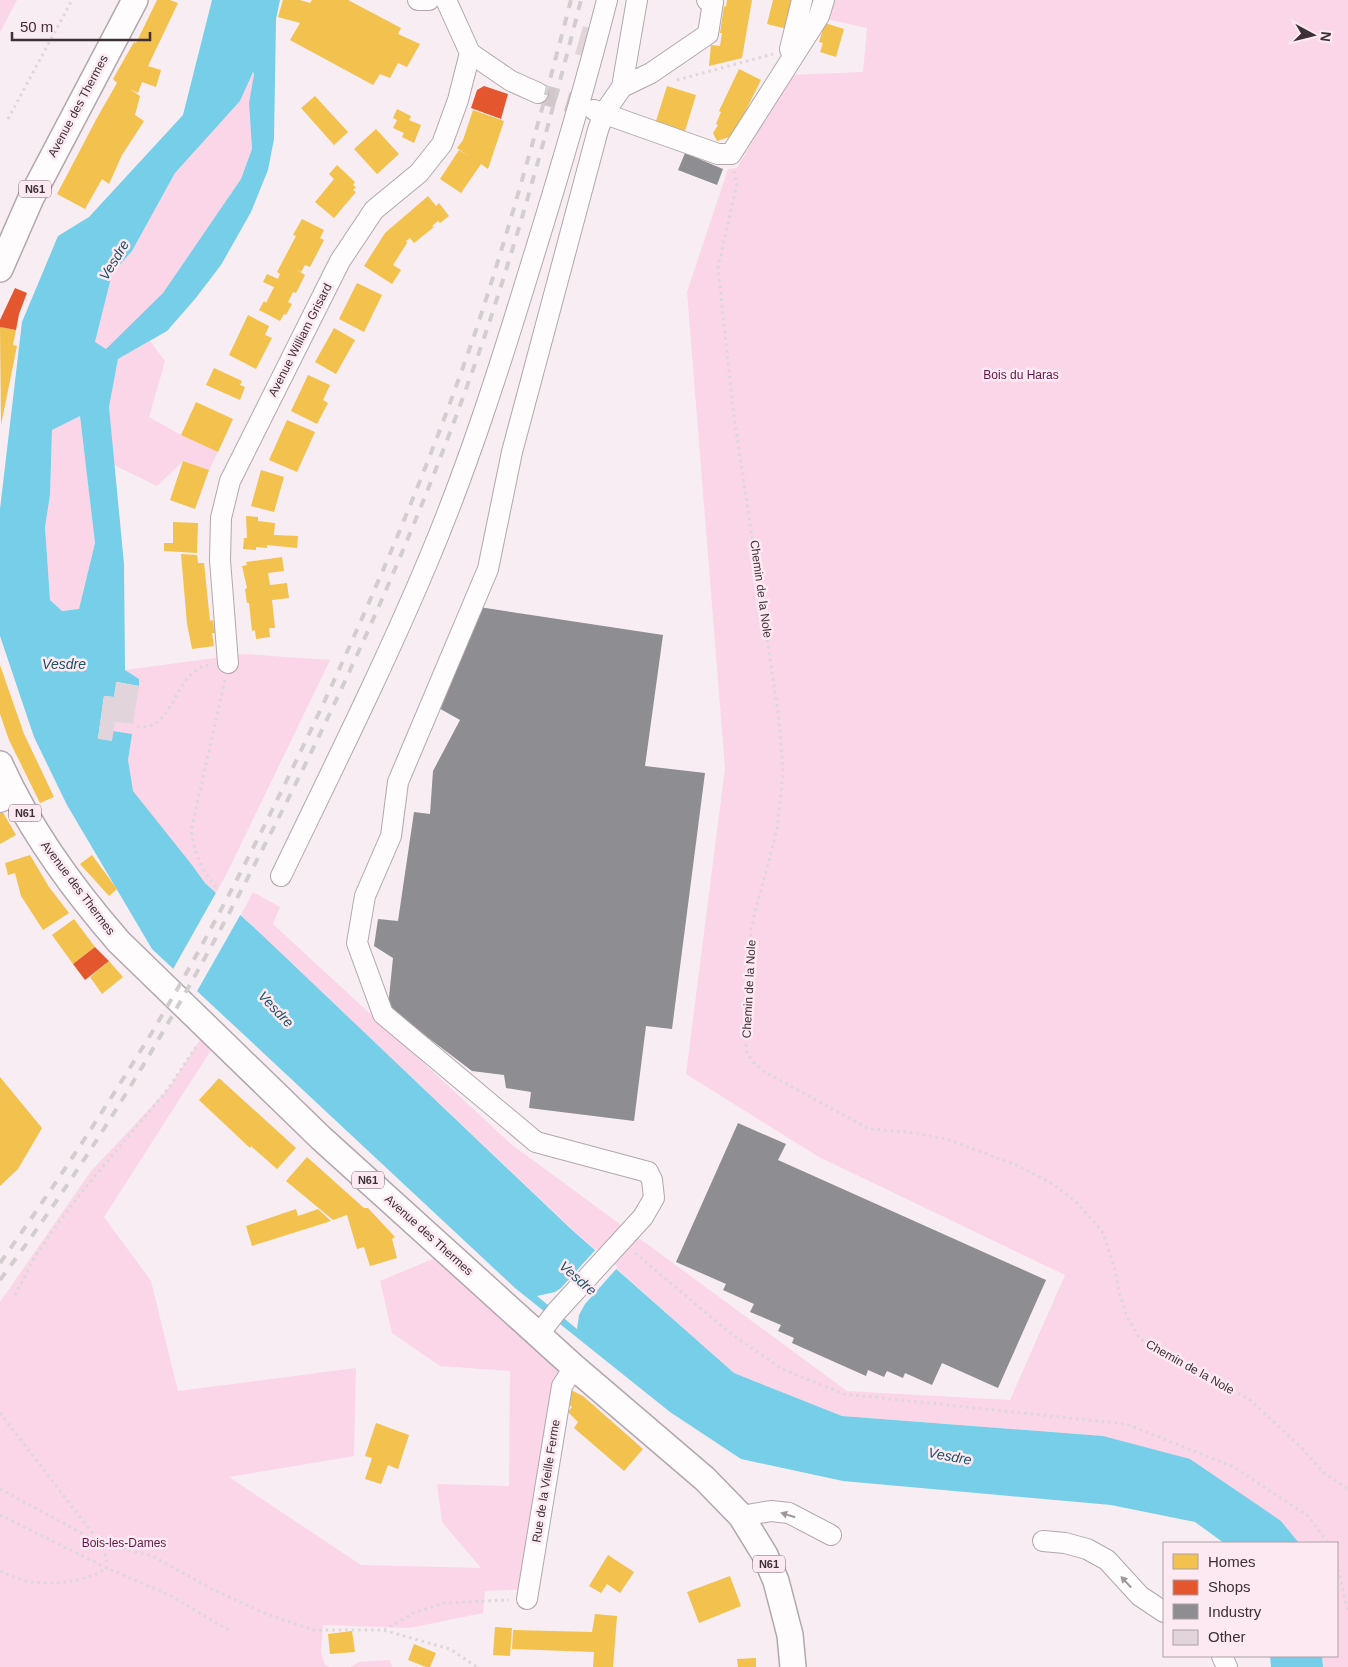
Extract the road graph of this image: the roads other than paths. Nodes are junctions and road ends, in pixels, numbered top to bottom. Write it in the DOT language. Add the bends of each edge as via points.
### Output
graph roads {
  1 [pos="135,0"];
  2 [pos="418,0"];
  3 [pos="429,0"];
  4 [pos="446,0"];
  5 [pos="607,0"];
  6 [pos="637,0"];
  7 [pos="706,0"];
  8 [pos="802,0"];
  9 [pos="821,8"];
  10 [pos="470,53"];
  11 [pos="792,53"];
  12 [pos="622,87"];
  13 [pos="538,93"];
  14 [pos="596,110"];
  15 [pos="5,241"];
  16 [pos="0,269"];
  17 [pos="228,662"];
  18 [pos="0,764"];
  19 [pos="7,799"];
  20 [pos="280,876"];
  21 [pos="539,1334"];
  22 [pos="574,1366"];
  23 [pos="741,1516"];
  24 [pos="831,1535"];
  25 [pos="1043,1542"];
  26 [pos="527,1599"];
  27 [pos="1163,1611"];
  28 [pos="793,1667"];
  1 -- 15 [label="main road, Avenue des Thermes / N61"];
  2 -- 3 [label="street"];
  4 -- 10 [label="street"];
  5 -- 20 [label="street" via="591,66 491,393 457,487 429,560 366,701"];
  6 -- 12 [label="street"];
  7 -- 12 [label="street" via="713,2 708,34 651,73"];
  8 -- 11 [label="street"];
  9 -- 11 [label="street"];
  10 -- 13 [label="street"];
  10 -- 17 [label="street, Avenue William Grisard" via="442,144 419,173 374,210 340,261 230,481 221,518 220,560"];
  11 -- 14 [label="street" via="731,154 718,154"];
  12 -- 14 [label="street"];
  14 -- 21 [label="street" via="598,130 512,452 488,569 398,782 391,836 365,896 357,943 383,1014 536,1142 648,1172 652,1180 654,1198 643,1217"];
  15 -- 16 [label="main road, Avenue des Thermes / N61"];
  18 -- 19 [label="main road, Avenue des Thermes / N61"];
  19 -- 21 [label="main road, Avenue des Thermes / N61" via="119,942 322,1138"];
  21 -- 22 [label="main road, Avenue des Thermes / N61"];
  22 -- 23 [label="main road, Avenue des Thermes / N61" via="706,1479"];
  22 -- 26 [label="street, Rue de la Vieille Ferme" via="562,1386"];
  24 -- 23 [label="street, one-way" via="789,1513 771,1511"];
  23 -- 28 [label="main road, Avenue des Thermes / N61" via="765,1555 776,1581 790,1635"];
  27 -- 25 [label="street, one-way" via="1140,1596 1107,1560 1087,1549"];
}
